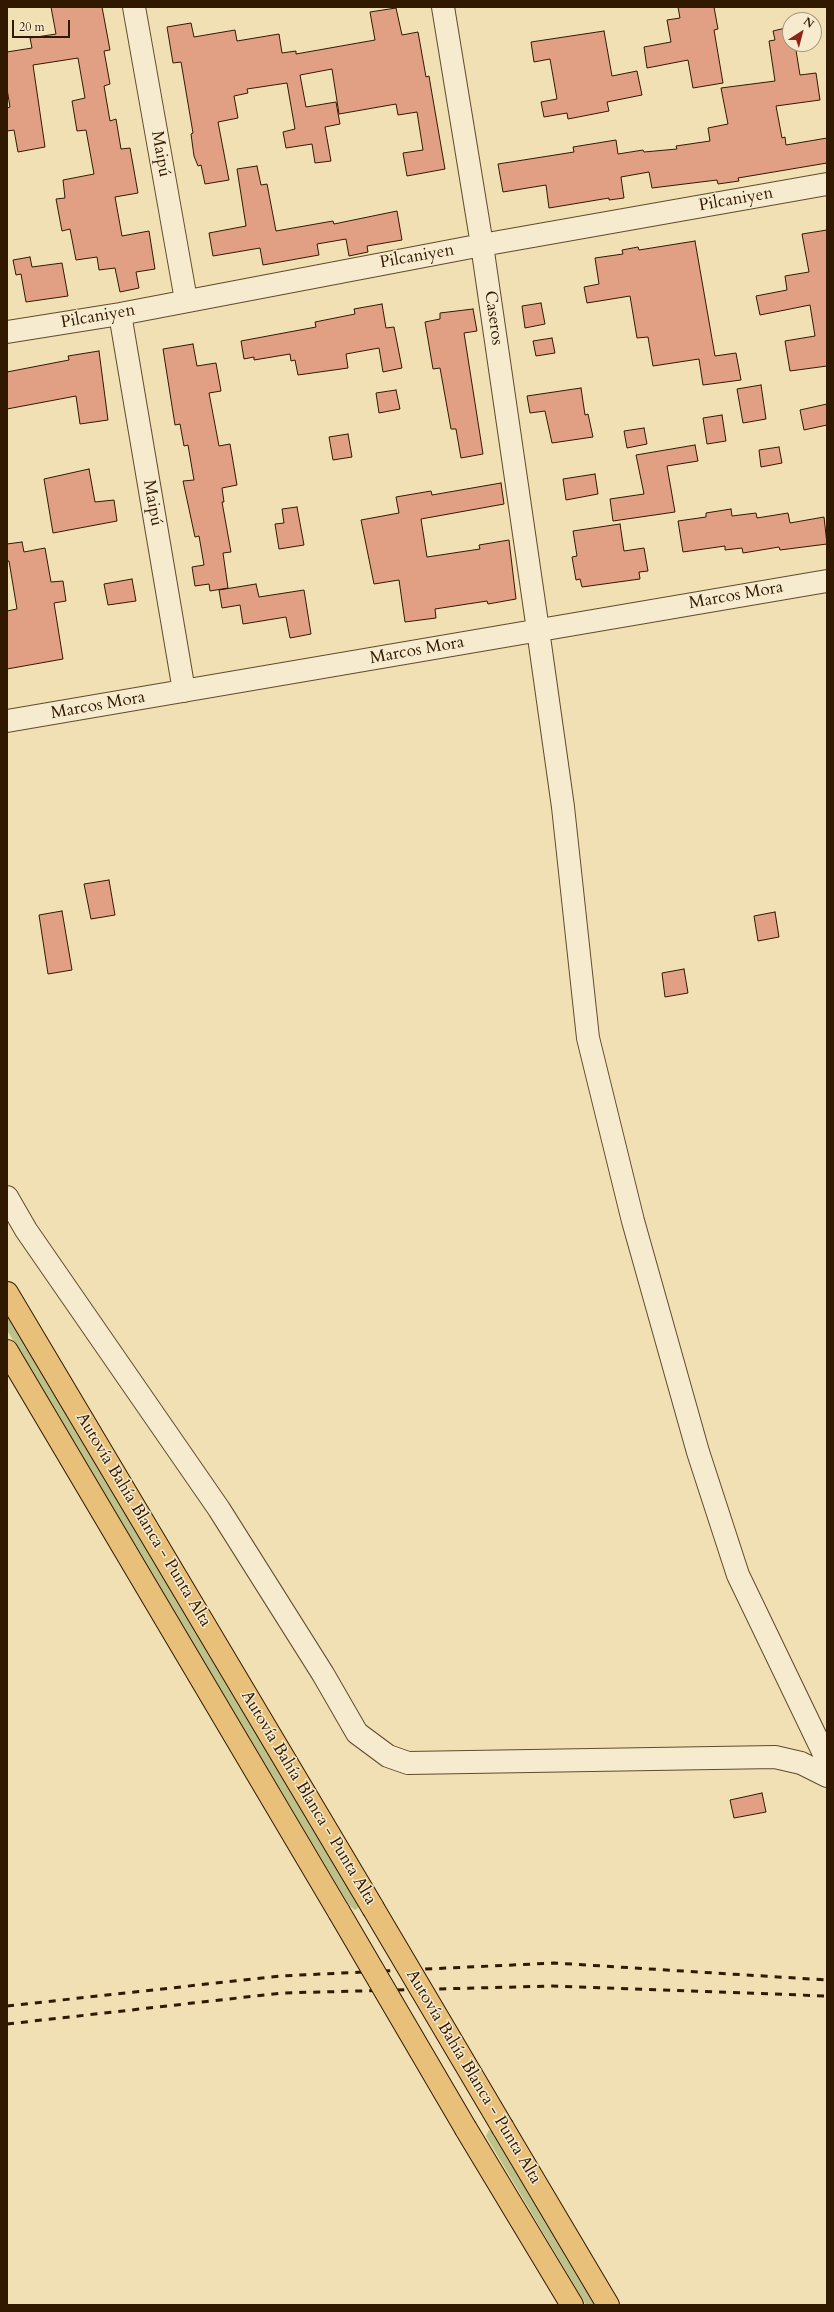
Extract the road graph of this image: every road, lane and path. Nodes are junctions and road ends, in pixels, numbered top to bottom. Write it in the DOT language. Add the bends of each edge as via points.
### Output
graph roads {
  1 [pos="134,7"];
  2 [pos="443,7"];
  3 [pos="827,184"];
  4 [pos="482,245"];
  5 [pos="186,300"];
  6 [pos="120,314"];
  7 [pos="7,332"];
  8 [pos="827,581"];
  9 [pos="538,630"];
  10 [pos="184,691"];
  11 [pos="7,721"];
  12 [pos="7,1197"];
  13 [pos="7,1293"];
  14 [pos="7,1351"];
  15 [pos="827,1760"];
  16 [pos="827,1776"];
  17 [pos="572,2305"];
  18 [pos="608,2305"];
  1 -- 5 [label="street, Maipú"];
  2 -- 4 [label="street, Caseros"];
  3 -- 4 [label="street, Pilcaniyen"];
  4 -- 5 [label="street, Pilcaniyen"];
  4 -- 9 [label="street, Caseros"];
  5 -- 6 [label="street, Pilcaniyen"];
  6 -- 7 [label="street, Pilcaniyen"];
  6 -- 10 [label="street, Maipú"];
  8 -- 9 [label="street, Marcos Mora"];
  9 -- 10 [label="street, Marcos Mora"];
  9 -- 15 [label="street, Caseros" via="563,807 588,1038 633,1221 698,1452 738,1575"];
  10 -- 11 [label="street, Marcos Mora"];
  12 -- 16 [label="street" via="26,1230 219,1509 357,1733 388,1756 408,1763 775,1757 801,1763"];
  13 -- 18 [label="main road, Autovía Bahía Blanca - Punta Alta, bridge"];
  14 -- 17 [label="main road, Autovía Bahía Blanca - Punta Alta, bridge"];
}
